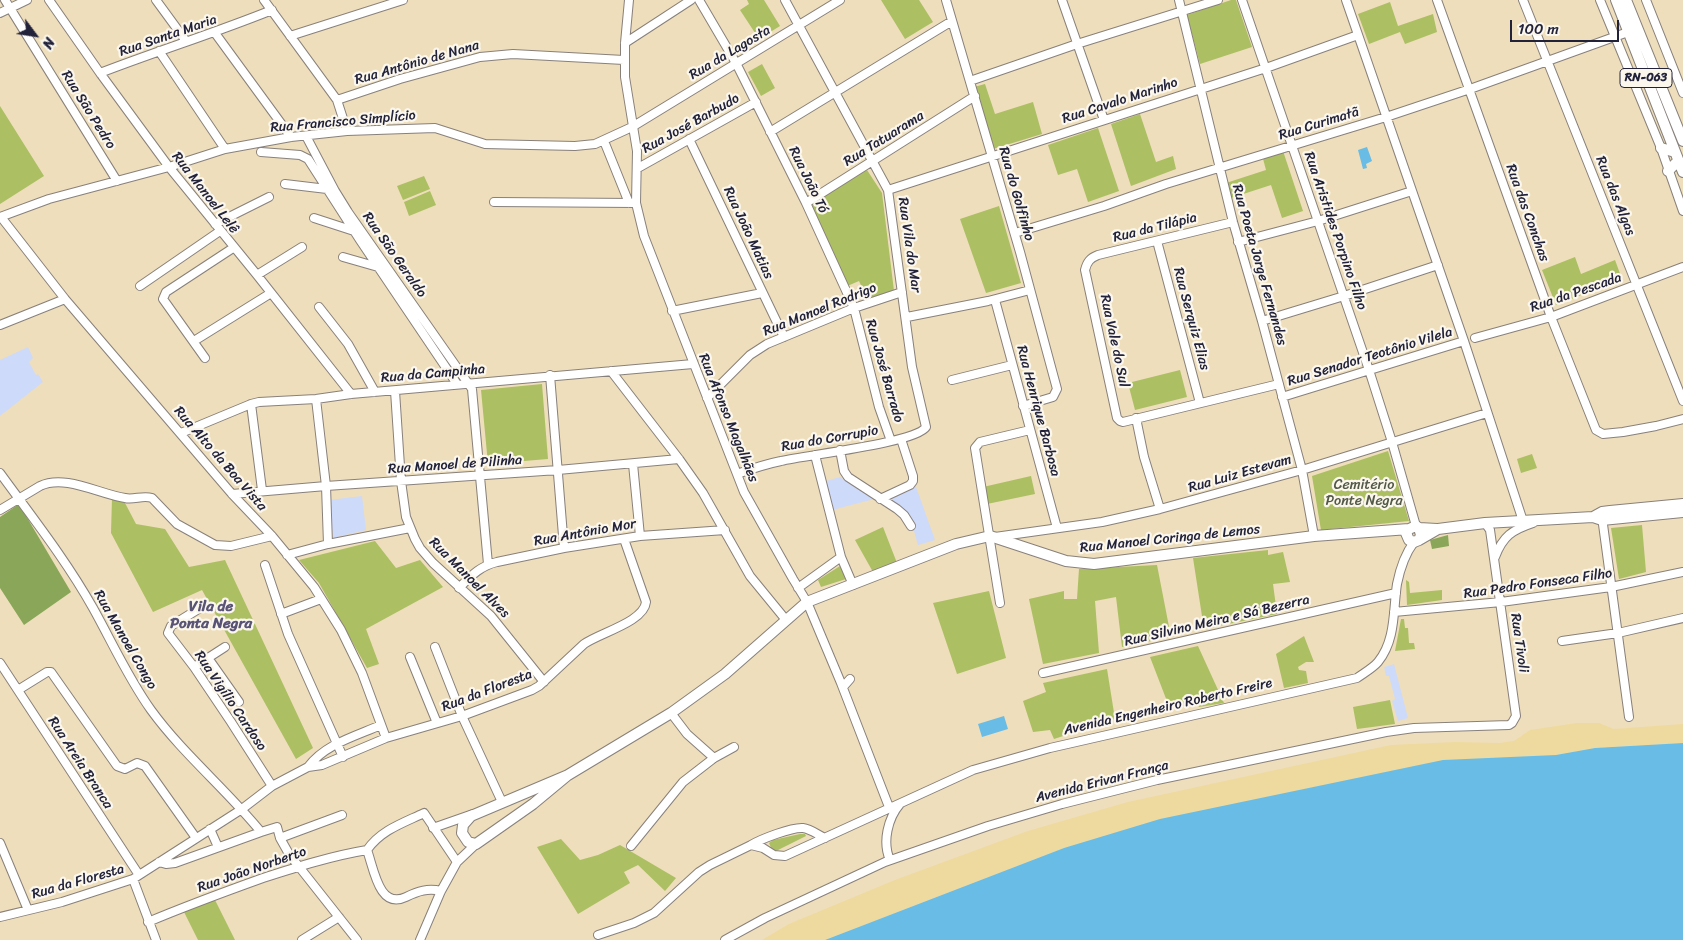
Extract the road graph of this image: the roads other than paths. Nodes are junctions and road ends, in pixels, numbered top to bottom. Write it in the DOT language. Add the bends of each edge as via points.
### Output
graph roads {
  1 [pos="5,0"];
  2 [pos="27,0"];
  3 [pos="49,0"];
  4 [pos="156,0"];
  5 [pos="264,0"];
  6 [pos="403,0"];
  7 [pos="629,0"];
  8 [pos="691,0"];
  9 [pos="699,0"];
  10 [pos="785,0"];
  11 [pos="840,0"];
  12 [pos="1062,0"];
  13 [pos="1179,0"];
  14 [pos="1218,0"];
  15 [pos="1242,0"];
  16 [pos="1346,0"];
  17 [pos="1437,0"];
  18 [pos="1524,0"];
  19 [pos="1600,0"];
  20 [pos="1616,0"];
  21 [pos="1626,0"];
  22 [pos="1646,0"];
  23 [pos="950,1"];
  24 [pos="374,4"];
  25 [pos="11,9"];
  26 [pos="272,10"];
  27 [pos="1182,10"];
  28 [pos="0,13"];
  29 [pos="952,21"];
  30 [pos="799,25"];
  31 [pos="1628,32"];
  32 [pos="215,33"];
  33 [pos="1358,35"];
  34 [pos="290,36"];
  35 [pos="1614,36"];
  36 [pos="186,41"];
  37 [pos="625,43"];
  38 [pos="1077,44"];
  39 [pos="159,50"];
  40 [pos="624,60"];
  41 [pos="1547,60"];
  42 [pos="736,63"];
  43 [pos="1266,68"];
  44 [pos="100,73"];
  45 [pos="970,81"];
  46 [pos="1201,88"];
  47 [pos="1470,90"];
  48 [pos="836,92"];
  49 [pos="1683,93"];
  50 [pos="975,96"];
  51 [pos="337,100"];
  52 [pos="756,102"];
  53 [pos="1386,117"];
  54 [pos="1104,120"];
  55 [pos="632,126"];
  56 [pos="347,132"];
  57 [pos="770,132"];
  58 [pos="306,136"];
  59 [pos="291,137"];
  60 [pos="689,139"];
  61 [pos="604,141"];
  62 [pos="1683,141"];
  63 [pos="1292,145"];
  64 [pos="1661,148"];
  65 [pos="225,149"];
  66 [pos="261,152"];
  67 [pos="992,155"];
  68 [pos="1678,156"];
  69 [pos="873,162"];
  70 [pos="1219,167"];
  71 [pos="169,168"];
  72 [pos="638,168"];
  73 [pos="1668,171"];
  74 [pos="1683,172"];
  75 [pos="117,182"];
  76 [pos="285,184"];
  77 [pos="327,189"];
  78 [pos="888,190"];
  79 [pos="1412,191"];
  80 [pos="268,197"];
  81 [pos="494,202"];
  82 [pos="633,203"];
  83 [pos="806,203"];
  84 [pos="1683,210"];
  85 [pos="0,217"];
  86 [pos="314,218"];
  87 [pos="1318,221"];
  88 [pos="1233,222"];
  89 [pos="217,228"];
  90 [pos="354,231"];
  91 [pos="1014,233"];
  92 [pos="1157,241"];
  93 [pos="1238,242"];
  94 [pos="302,247"];
  95 [pos="233,248"];
  96 [pos="343,257"];
  97 [pos="1086,265"];
  98 [pos="1438,265"];
  99 [pos="378,267"];
  100 [pos="1683,267"];
  101 [pos="257,275"];
  102 [pos="140,286"];
  103 [pos="1637,286"];
  104 [pos="1030,290"];
  105 [pos="902,292"];
  106 [pos="271,293"];
  107 [pos="762,293"];
  108 [pos="1344,296"];
  109 [pos="65,299"];
  110 [pos="995,300"];
  111 [pos="319,307"];
  112 [pos="854,308"];
  113 [pos="672,311"];
  114 [pos="907,317"];
  115 [pos="1551,317"];
  116 [pos="1262,321"];
  117 [pos="0,325"];
  118 [pos="784,337"];
  119 [pos="1475,338"];
  120 [pos="1464,340"];
  121 [pos="194,341"];
  122 [pos="205,358"];
  123 [pos="693,364"];
  124 [pos="1012,365"];
  125 [pos="1369,370"];
  126 [pos="611,371"];
  127 [pos="550,376"];
  128 [pos="952,380"];
  129 [pos="470,383"];
  130 [pos="457,384"];
  131 [pos="1279,384"];
  132 [pos="395,390"];
  133 [pos="375,392"];
  134 [pos="351,394"];
  135 [pos="1282,396"];
  136 [pos="707,398"];
  137 [pos="316,399"];
  138 [pos="1683,402"];
  139 [pos="251,404"];
  140 [pos="1200,404"];
  141 [pos="1023,406"];
  142 [pos="1487,413"];
  143 [pos="1136,418"];
  144 [pos="1683,419"];
  145 [pos="1121,422"];
  146 [pos="926,427"];
  147 [pos="1030,430"];
  148 [pos="181,433"];
  149 [pos="901,439"];
  150 [pos="891,441"];
  151 [pos="1392,442"];
  152 [pos="840,450"];
  153 [pos="815,454"];
  154 [pos="679,459"];
  155 [pos="633,464"];
  156 [pos="558,470"];
  157 [pos="1302,470"];
  158 [pos="0,473"];
  159 [pos="737,474"];
  160 [pos="480,475"];
  161 [pos="401,480"];
  162 [pos="326,486"];
  163 [pos="262,490"];
  164 [pos="232,494"];
  165 [pos="19,499"];
  166 [pos="880,499"];
  167 [pos="1683,504"];
  168 [pos="1160,509"];
  169 [pos="0,510"];
  170 [pos="1683,512"];
  171 [pos="1599,516"];
  172 [pos="1541,520"];
  173 [pos="1523,521"];
  174 [pos="1485,523"];
  175 [pos="911,526"];
  176 [pos="410,528"];
  177 [pos="1057,528"];
  178 [pos="725,530"];
  179 [pos="1412,533"];
  180 [pos="272,536"];
  181 [pos="640,536"];
  182 [pos="992,536"];
  183 [pos="1314,536"];
  184 [pos="624,539"];
  185 [pos="328,544"];
  186 [pos="564,548"];
  187 [pos="288,555"];
  188 [pos="841,557"];
  189 [pos="1494,558"];
  190 [pos="488,564"];
  191 [pos="265,565"];
  192 [pos="1683,572"];
  193 [pos="853,584"];
  194 [pos="1611,587"];
  195 [pos="459,588"];
  196 [pos="798,588"];
  197 [pos="1396,593"];
  198 [pos="321,599"];
  199 [pos="807,602"];
  200 [pos="1500,602"];
  201 [pos="1000,603"];
  202 [pos="200,608"];
  203 [pos="1394,612"];
  204 [pos="281,614"];
  205 [pos="1683,618"];
  206 [pos="786,620"];
  207 [pos="1618,633"];
  208 [pos="1562,641"];
  209 [pos="436,647"];
  210 [pos="225,648"];
  211 [pos="410,657"];
  212 [pos="208,658"];
  213 [pos="0,663"];
  214 [pos="194,667"];
  215 [pos="1043,674"];
  216 [pos="850,679"];
  217 [pos="544,682"];
  218 [pos="843,687"];
  219 [pos="18,690"];
  220 [pos="239,702"];
  221 [pos="671,714"];
  222 [pos="462,716"];
  223 [pos="1629,717"];
  224 [pos="438,723"];
  225 [pos="381,725"];
  226 [pos="1506,726"];
  227 [pos="386,738"];
  228 [pos="338,744"];
  229 [pos="734,747"];
  230 [pos="343,757"];
  231 [pos="714,758"];
  232 [pos="308,767"];
  233 [pos="568,774"];
  234 [pos="272,786"];
  235 [pos="902,801"];
  236 [pos="502,802"];
  237 [pos="889,807"];
  238 [pos="242,809"];
  239 [pos="474,814"];
  240 [pos="342,815"];
  241 [pos="433,828"];
  242 [pos="210,829"];
  243 [pos="260,832"];
  244 [pos="196,838"];
  245 [pos="280,838"];
  246 [pos="825,838"];
  247 [pos="0,843"];
  248 [pos="476,844"];
  249 [pos="751,844"];
  250 [pos="631,846"];
  251 [pos="218,847"];
  252 [pos="367,850"];
  253 [pos="890,860"];
  254 [pos="159,862"];
  255 [pos="457,862"];
  256 [pos="299,866"];
  257 [pos="136,877"];
  258 [pos="441,891"];
  259 [pos="28,910"];
  260 [pos="0,917"];
  261 [pos="339,917"];
  262 [pos="148,922"];
  263 [pos="598,935"];
  264 [pos="156,940"];
  265 [pos="302,940"];
  266 [pos="358,940"];
  267 [pos="420,940"];
  268 [pos="725,940"];
  1 -- 25 [label="street, Rua São Pedro"];
  2 -- 25 [label="street"];
  3 -- 44 [label="street, Rua Manoel Lelê"];
  4 -- 36 [label="street"];
  5 -- 26 [label="street"];
  6 -- 24 [label="street"];
  7 -- 37 [label="street, Rua Afonso Magalhães"];
  8 -- 37 [label="street"];
  9 -- 42 [label="street, Rua João Tó"];
  10 -- 30 [label="street, Rua Vila do Mar"];
  11 -- 30 [label="street, Rua da Lagosta"];
  12 -- 38 [label="street"];
  13 -- 27 [label="street, Rua Poeta Jorge Fernandes"];
  14 -- 27 [label="street"];
  15 -- 43 [label="street, Rua Aristides Porpino Filho"];
  16 -- 33 [label="street"];
  17 -- 47 [label="street, Rua das Conchas"];
  18 -- 41 [label="street, Rua das Algas"];
  19 -- 35 [label="street"];
  20 -- 31 [label="main road, RN-063"];
  21 -- 62 [label="main road, RN-063"];
  22 -- 49 [label="street"];
  23 -- 29 [label="street, Rua do Golfinho"];
  24 -- 34 [label="street"];
  25 -- 28 [label="street"];
  25 -- 75 [label="street, Rua São Pedro"];
  26 -- 32 [label="street, Rua Santa Maria"];
  26 -- 34 [label="street"];
  27 -- 38 [label="street"];
  27 -- 46 [label="street, Rua Poeta Jorge Fernandes"];
  29 -- 45 [label="street, Rua do Golfinho"];
  29 -- 48 [label="street"];
  30 -- 42 [label="street, Rua da Lagosta"];
  30 -- 48 [label="street, Rua Vila do Mar"];
  31 -- 35 [label="street, Rua Curimatã"];
  31 -- 68 [label="main road, RN-063"];
  32 -- 36 [label="street, Rua Santa Maria"];
  32 -- 59 [label="street"];
  33 -- 43 [label="street, Rua Cavalo Marinho"];
  33 -- 53 [label="street"];
  34 -- 51 [label="street"];
  35 -- 41 [label="street, Rua Curimatã"];
  35 -- 64 [label="street"];
  36 -- 39 [label="street, Rua Santa Maria"];
  37 -- 40 [label="street, Rua Afonso Magalhães"];
  38 -- 45 [label="street"];
  38 -- 54 [label="street"];
  39 -- 44 [label="street, Rua Santa Maria"];
  39 -- 65 [label="street"];
  40 -- 51 [label="street, Rua Antônio de Nana" via="513,54 480,57"];
  40 -- 55 [label="street, Rua Afonso Magalhães"];
  41 -- 47 [label="street, Rua Curimatã"];
  41 -- 103 [label="street, Rua das Algas"];
  42 -- 52 [label="street, Rua João Tó"];
  42 -- 55 [label="street, Rua da Lagosta"];
  43 -- 46 [label="street, Rua Cavalo Marinho"];
  43 -- 63 [label="street, Rua Aristides Porpino Filho"];
  44 -- 71 [label="street, Rua Manoel Lelê"];
  45 -- 50 [label="street, Rua do Golfinho"];
  46 -- 54 [label="street, Rua Cavalo Marinho"];
  46 -- 70 [label="street, Rua Poeta Jorge Fernandes"];
  47 -- 53 [label="street, Rua Curimatã"];
  47 -- 115 [label="street, Rua das Conchas"];
  48 -- 57 [label="street"];
  48 -- 69 [label="street, Rua Vila do Mar"];
  50 -- 67 [label="street, Rua do Golfinho"];
  50 -- 69 [label="street, Rua Tatuarama"];
  51 -- 56 [label="street"];
  52 -- 57 [label="street, Rua João Tó"];
  52 -- 60 [label="street, Rua José Barbudo"];
  53 -- 63 [label="street, Rua Curimatã"];
  53 -- 79 [label="street"];
  54 -- 67 [label="street, Rua Cavalo Marinho"];
  55 -- 61 [label="street, Rua Francisco Simplício"];
  55 -- 72 [label="street, Rua Afonso Magalhães"];
  56 -- 58 [label="street, Rua Francisco Simplício"];
  56 -- 61 [label="street, Rua Francisco Simplício" via="435,128 492,144 585,145"];
  57 -- 83 [label="street, Rua João Tó"];
  58 -- 59 [label="street, Rua Francisco Simplício"];
  58 -- 129 [label="street, Rua São Geraldo" via="348,212"];
  59 -- 65 [label="street, Rua Francisco Simplício"];
  60 -- 72 [label="street, Rua José Barbudo"];
  60 -- 107 [label="street, Rua João Matias"];
  61 -- 82 [label="street, Rua Afonso Magalhães"];
  63 -- 70 [label="street, Rua Curimatã"];
  63 -- 87 [label="street, Rua Aristides Porpino Filho"];
  64 -- 68 [label="main road"];
  64 -- 73 [label="street"];
  65 -- 71 [label="street, Rua Francisco Simplício"];
  66 -- 77 [label="street, Rua São Geraldo" via="308,159"];
  67 -- 78 [label="street, Rua Cavalo Marinho"];
  67 -- 91 [label="street, Rua do Golfinho"];
  68 -- 73 [label="main road"];
  68 -- 74 [label="main road, RN-063"];
  69 -- 78 [label="street, Rua Vila do Mar"];
  69 -- 83 [label="street, Rua Tatuarama"];
  70 -- 88 [label="street, Rua Poeta Jorge Fernandes"];
  70 -- 91 [label="street, Rua Curimatã"];
  71 -- 75 [label="street, Rua Francisco Simplício"];
  71 -- 89 [label="street, Rua Manoel Lelê"];
  72 -- 82 [label="street, Rua Afonso Magalhães"];
  73 -- 84 [label="street"];
  75 -- 85 [label="street, Rua Francisco Simplício" via="50,199"];
  76 -- 77 [label="street"];
  77 -- 90 [label="street, Rua São Geraldo"];
  78 -- 105 [label="street, Rua Vila do Mar"];
  79 -- 87 [label="street"];
  79 -- 98 [label="street"];
  80 -- 89 [label="street"];
  81 -- 82 [label="street"];
  82 -- 113 [label="street, Rua Afonso Magalhães"];
  83 -- 112 [label="street, Rua João Tó"];
  85 -- 109 [label="street, Rua Alto da Boa Vista"];
  86 -- 90 [label="street"];
  87 -- 93 [label="street"];
  87 -- 108 [label="street, Rua Aristides Porpino Filho"];
  88 -- 92 [label="street, Rua da Tilápia"];
  88 -- 93 [label="street, Rua Poeta Jorge Fernandes"];
  89 -- 95 [label="street, Rua Manoel Lelê"];
  89 -- 102 [label="street"];
  90 -- 99 [label="street, Rua São Geraldo"];
  91 -- 104 [label="street, Rua do Golfinho"];
  92 -- 97 [label="street, Rua da Tilápia" via="1098,255"];
  92 -- 140 [label="street, Rua Serquiz Elias"];
  93 -- 116 [label="street, Rua Poeta Jorge Fernandes"];
  94 -- 101 [label="street"];
  95 -- 101 [label="street, Rua Manoel Lelê"];
  95 -- 121 [label="street" via="166,292 163,299"];
  96 -- 99 [label="street"];
  97 -- 145 [label="street, Rua Vale do Sul"];
  98 -- 108 [label="street"];
  98 -- 120 [label="street"];
  99 -- 130 [label="street, Rua São Geraldo"];
  100 -- 103 [label="street, Rua da Pescada"];
  101 -- 106 [label="street, Rua Manoel Lelê"];
  103 -- 115 [label="street, Rua da Pescada"];
  103 -- 138 [label="street, Rua das Algas"];
  104 -- 110 [label="street"];
  104 -- 141 [label="street, Rua do Golfinho" via="1057,389 1055,396"];
  105 -- 112 [label="street, Rua Manoel Rodrigo"];
  105 -- 114 [label="street, Rua Vila do Mar"];
  106 -- 121 [label="street"];
  106 -- 134 [label="street, Rua Manoel Lelê"];
  107 -- 113 [label="street"];
  107 -- 118 [label="street, Rua João Matias"];
  108 -- 116 [label="street"];
  108 -- 125 [label="street, Rua Aristides Porpino Filho"];
  109 -- 117 [label="street"];
  109 -- 148 [label="street, Rua Alto da Boa Vista"];
  110 -- 114 [label="street"];
  110 -- 124 [label="street, Rua Henrique Barbosa"];
  111 -- 133 [label="street" via="348,344"];
  112 -- 118 [label="street, Rua Manoel Rodrigo"];
  112 -- 150 [label="street, Rua José Barrado"];
  113 -- 123 [label="street, Rua Afonso Magalhães"];
  114 -- 146 [label="street, Rua Vila do Mar" via="912,367"];
  115 -- 119 [label="street, Rua da Pescada"];
  115 -- 144 [label="street, Rua das Conchas" via="1598,432 1623,432"];
  116 -- 131 [label="street, Rua Poeta Jorge Fernandes"];
  118 -- 136 [label="street, Rua Manoel Rodrigo" via="750,355"];
  120 -- 125 [label="street, Rua Senador Teotônio Vilela"];
  120 -- 142 [label="street"];
  121 -- 122 [label="street"];
  123 -- 126 [label="street, Rua da Campinha"];
  123 -- 136 [label="street, Rua Afonso Magalhães"];
  124 -- 128 [label="street"];
  124 -- 141 [label="street, Rua Henrique Barbosa"];
  125 -- 135 [label="street, Rua Senador Teotônio Vilela"];
  125 -- 151 [label="street, Rua Aristides Porpino Filho"];
  126 -- 127 [label="street, Rua da Campinha"];
  126 -- 154 [label="street"];
  127 -- 129 [label="street, Rua da Campinha"];
  127 -- 156 [label="street"];
  129 -- 130 [label="street, Rua da Campinha"];
  129 -- 160 [label="street" via="474,395"];
  130 -- 132 [label="street, Rua da Campinha"];
  131 -- 135 [label="street, Rua Poeta Jorge Fernandes"];
  131 -- 140 [label="street, Rua Senador Teotônio Vilela"];
  132 -- 133 [label="street, Rua da Campinha"];
  132 -- 161 [label="street, Rua Manoel Alves"];
  133 -- 134 [label="street, Rua da Campinha"];
  134 -- 137 [label="street, Rua da Campinha"];
  135 -- 157 [label="street, Rua Poeta Jorge Fernandes"];
  136 -- 159 [label="street, Rua Afonso Magalhães"];
  137 -- 139 [label="street, Rua da Campinha"];
  137 -- 162 [label="street"];
  139 -- 148 [label="street, Rua da Campinha"];
  139 -- 163 [label="street"];
  140 -- 143 [label="street, Rua Senador Teotônio Vilela"];
  141 -- 147 [label="street, Rua Henrique Barbosa"];
  142 -- 151 [label="street, Rua Luiz Estevam"];
  142 -- 173 [label="street"];
  143 -- 145 [label="street, Rua Senador Teotônio Vilela"];
  143 -- 168 [label="street"];
  146 -- 149 [label="street, Rua do Corrupio"];
  147 -- 177 [label="street, Rua Henrique Barbosa"];
  147 -- 182 [label="street" via="980,442 976,446"];
  148 -- 164 [label="street, Rua Alto da Boa Vista"];
  149 -- 150 [label="street, Rua do Corrupio"];
  149 -- 166 [label="street" via="913,482"];
  150 -- 152 [label="street, Rua do Corrupio"];
  151 -- 157 [label="street, Rua Luiz Estevam"];
  151 -- 179 [label="street, Rua Aristides Porpino Filho"];
  152 -- 153 [label="street, Rua do Corrupio"];
  152 -- 166 [label="street" via="846,476"];
  153 -- 159 [label="street, Rua do Corrupio"];
  153 -- 188 [label="street"];
  154 -- 155 [label="street, Rua Manoel de Pilinha"];
  154 -- 178 [label="street"];
  155 -- 156 [label="street, Rua Manoel de Pilinha"];
  155 -- 181 [label="street"];
  156 -- 160 [label="street, Rua Manoel de Pilinha"];
  156 -- 186 [label="street"];
  157 -- 168 [label="street, Rua Luiz Estevam"];
  157 -- 183 [label="street, Rua Poeta Jorge Fernandes"];
  158 -- 165 [label="street, Rua Manoel Congo"];
  159 -- 196 [label="street, Rua Afonso Magalhães" via="747,500"];
  160 -- 161 [label="street, Rua Manoel de Pilinha"];
  160 -- 190 [label="street"];
  161 -- 162 [label="street, Rua Manoel de Pilinha"];
  161 -- 176 [label="street, Rua Manoel Alves"];
  162 -- 163 [label="street, Rua Manoel de Pilinha"];
  162 -- 185 [label="street"];
  163 -- 164 [label="street, Rua Manoel de Pilinha"];
  164 -- 180 [label="street, Rua Alto da Boa Vista"];
  165 -- 169 [label="street"];
  165 -- 180 [label="street" via="46,483 61,482 126,498 150,497 177,524 215,545 231,546"];
  165 -- 238 [label="street, Rua Manoel Congo" via="62,558 152,711"];
  166 -- 175 [label="street" via="904,515"];
  167 -- 171 [label="main road"];
  168 -- 177 [label="street, Rua Luiz Estevam" via="1110,521"];
  170 -- 171 [label="main road"];
  171 -- 172 [label="main road"];
  171 -- 194 [label="street"];
  172 -- 173 [label="main road"];
  172 -- 189 [label="street" via="1511,532 1500,544"];
  173 -- 174 [label="main road"];
  174 -- 179 [label="main road"];
  174 -- 189 [label="street, Rua Tivoli" via="1490,530"];
  176 -- 185 [label="street"];
  176 -- 195 [label="street, Rua Manoel Alves" via="426,556"];
  177 -- 182 [label="street, Rua Luiz Estevam"];
  178 -- 181 [label="street, Rua Antônio Mor"];
  178 -- 206 [label="street" via="750,576"];
  179 -- 183 [label="main road, Rua Manoel Coringa de Lemos"];
  179 -- 197 [label="street, Avenida Engenheiro Roberto Freire"];
  180 -- 187 [label="street, Rua Alto da Boa Vista"];
  181 -- 184 [label="street, Rua Antônio Mor"];
  182 -- 183 [label="main road, Rua Manoel Coringa de Lemos" via="1066,561 1085,564"];
  182 -- 193 [label="main road" via="956,544"];
  182 -- 201 [label="street"];
  184 -- 186 [label="street, Rua Antônio Mor"];
  184 -- 217 [label="street, Rua da Floresta" via="646,602 644,610 625,624 592,638"];
  185 -- 187 [label="street"];
  186 -- 190 [label="street, Rua Antônio Mor"];
  187 -- 198 [label="street, Rua Alto da Boa Vista"];
  188 -- 193 [label="street"];
  188 -- 196 [label="street"];
  189 -- 200 [label="street, Rua Tivoli"];
  190 -- 195 [label="street, Rua Antônio Mor"];
  191 -- 204 [label="street"];
  192 -- 194 [label="street, Rua Pedro Fonseca Filho"];
  193 -- 199 [label="main road"];
  194 -- 200 [label="street, Rua Pedro Fonseca Filho"];
  194 -- 207 [label="street"];
  195 -- 217 [label="street, Rua Manoel Alves" via="491,616"];
  196 -- 199 [label="street, Rua Afonso Magalhães"];
  197 -- 203 [label="street, Avenida Engenheiro Roberto Freire"];
  197 -- 215 [label="street, Rua Silvino Meira e Sá Bezerra"];
  198 -- 204 [label="street"];
  198 -- 225 [label="street, Rua Alto da Boa Vista" via="362,673"];
  199 -- 206 [label="main road"];
  199 -- 218 [label="street, Rua Afonso Magalhães"];
  200 -- 203 [label="street, Rua Pedro Fonseca Filho"];
  200 -- 226 [label="street, Rua Tivoli" via="1516,716"];
  202 -- 214 [label="street, Rua Vigílio Cardoso" via="168,630 169,637"];
  203 -- 235 [label="street, Avenida Engenheiro Roberto Freire" via="1392,633 1383,655 1357,678 1050,748 973,770"];
  204 -- 228 [label="street"];
  205 -- 207 [label="street"];
  206 -- 221 [label="main road" via="725,674"];
  207 -- 208 [label="street"];
  207 -- 223 [label="street"];
  209 -- 222 [label="street"];
  210 -- 212 [label="street"];
  211 -- 224 [label="street"];
  212 -- 214 [label="street"];
  212 -- 220 [label="street"];
  213 -- 219 [label="street, Rua Areia Branca"];
  214 -- 234 [label="street, Rua Vigílio Cardoso"];
  216 -- 218 [label="street"];
  217 -- 222 [label="street, Rua da Floresta" via="532,690"];
  218 -- 237 [label="street, Rua Afonso Magalhães"];
  219 -- 244 [label="street" via="49,672 53,674 118,766 125,769 137,763 145,766"];
  219 -- 257 [label="street, Rua Areia Branca"];
  221 -- 231 [label="street"];
  221 -- 233 [label="main road"];
  222 -- 224 [label="street, Rua da Floresta"];
  222 -- 236 [label="street"];
  224 -- 227 [label="street, Rua da Floresta"];
  225 -- 227 [label="street, Rua Alto da Boa Vista"];
  225 -- 228 [label="street, Rua da Floresta"];
  226 -- 253 [label="street, Avenida Erivan França" via="1414,728 1386,732 1157,780 1062,804"];
  227 -- 230 [label="street, Rua da Floresta"];
  228 -- 230 [label="street"];
  228 -- 232 [label="street, Rua da Floresta" via="319,754"];
  229 -- 231 [label="street"];
  230 -- 232 [label="street, Rua da Floresta"];
  231 -- 250 [label="street" via="672,794"];
  232 -- 234 [label="street, Rua da Floresta"];
  233 -- 236 [label="main road"];
  233 -- 248 [label="main road"];
  234 -- 238 [label="street, Rua da Floresta"];
  235 -- 237 [label="street"];
  235 -- 253 [label="street" via="890,821 887,852"];
  236 -- 239 [label="main road"];
  237 -- 246 [label="street"];
  238 -- 242 [label="street, Rua da Floresta"];
  238 -- 243 [label="street, Rua Manoel Congo"];
  239 -- 241 [label="street"];
  239 -- 248 [label="main road" via="463,825 462,833 468,842"];
  240 -- 245 [label="street"];
  241 -- 252 [label="street" via="424,813 386,831"];
  241 -- 255 [label="street"];
  242 -- 244 [label="street, Rua da Floresta"];
  242 -- 251 [label="street"];
  243 -- 245 [label="street, Rua da Floresta" via="277,827"];
  243 -- 251 [label="street, Rua da Floresta"];
  244 -- 254 [label="street, Rua da Floresta"];
  245 -- 256 [label="street"];
  246 -- 249 [label="street" via="800,828"];
  246 -- 249 [label="street" via="781,857"];
  247 -- 259 [label="street"];
  248 -- 255 [label="street"];
  249 -- 263 [label="street" via="699,872 654,914"];
  251 -- 254 [label="street, Rua da Floresta" via="171,864"];
  252 -- 256 [label="street, Rua João Norberto"];
  252 -- 258 [label="street" via="382,893 389,899 398,900 423,890"];
  253 -- 268 [label="street, Avenida Erivan França"];
  254 -- 257 [label="street, Rua da Floresta"];
  255 -- 258 [label="street"];
  256 -- 261 [label="street"];
  256 -- 262 [label="street, Rua João Norberto"];
  257 -- 259 [label="street, Rua da Floresta"];
  257 -- 262 [label="street, Rua Areia Branca"];
  258 -- 267 [label="street"];
  259 -- 260 [label="street, Rua da Floresta"];
  261 -- 265 [label="street"];
  261 -- 266 [label="street"];
  262 -- 264 [label="street, Rua Areia Branca"];
}
